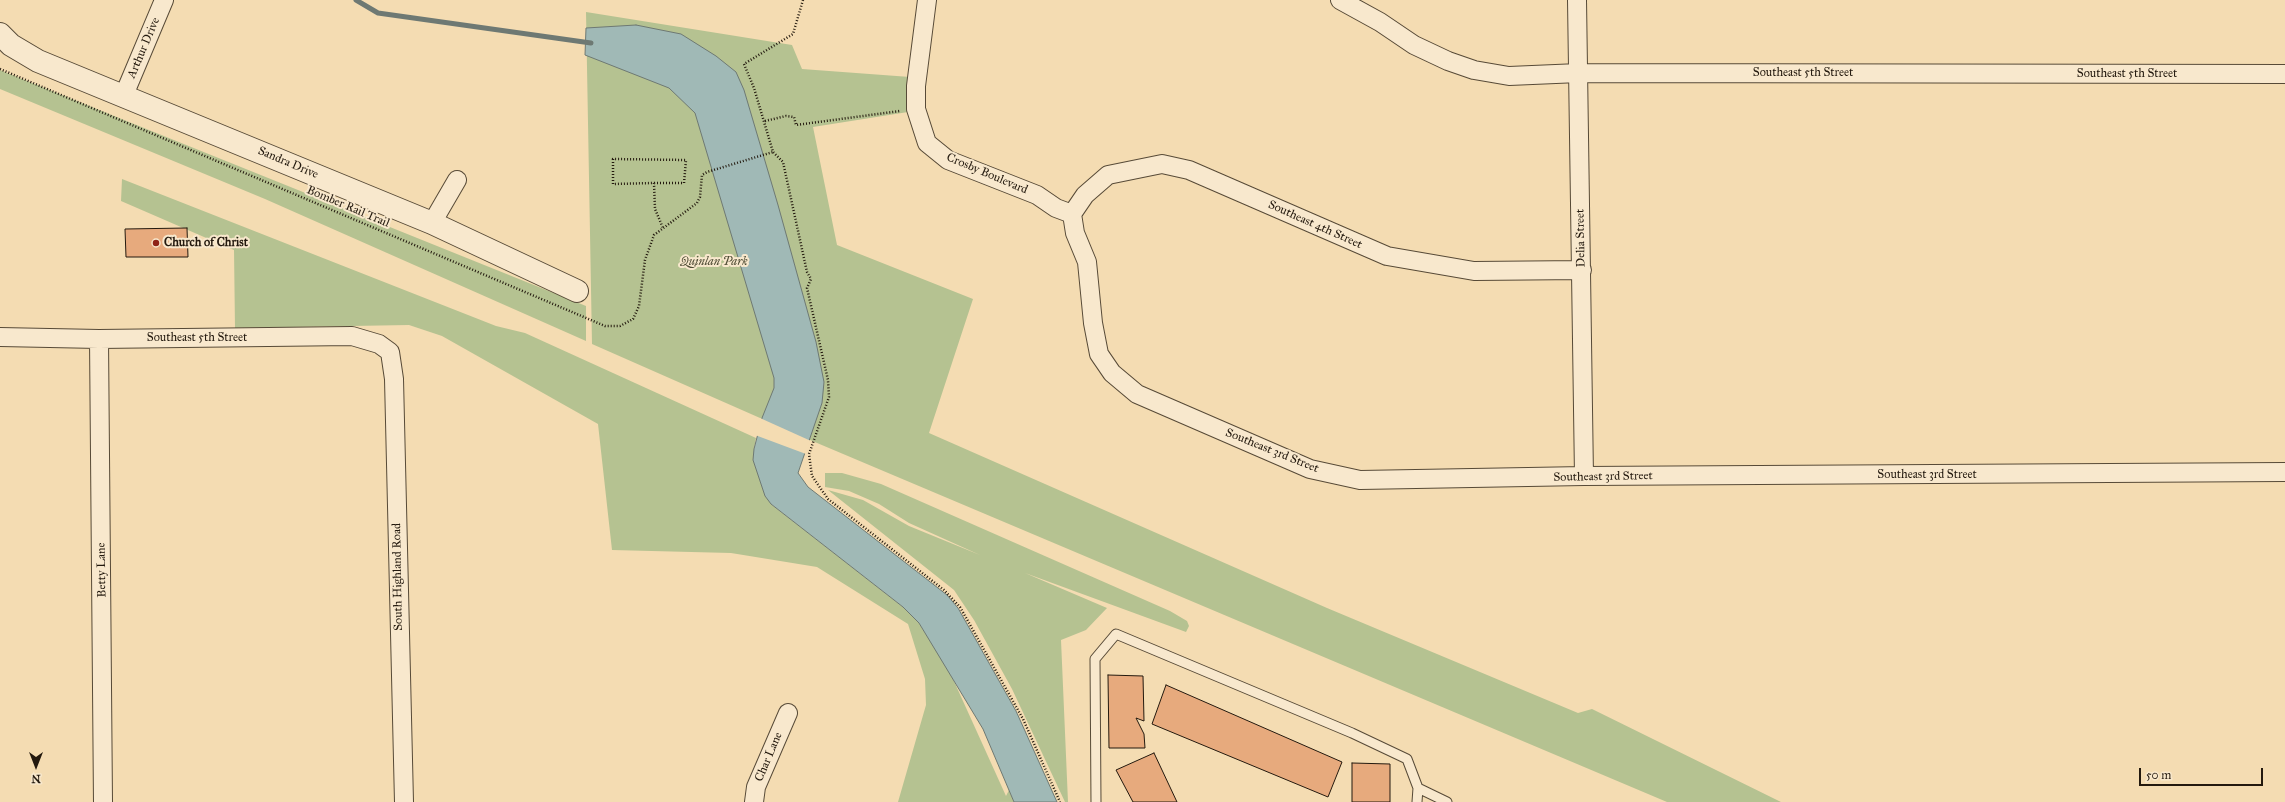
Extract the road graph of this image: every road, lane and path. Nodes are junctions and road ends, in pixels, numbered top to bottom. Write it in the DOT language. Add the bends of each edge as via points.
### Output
graph roads {
  1 [pos="164,0"];
  2 [pos="803,0"];
  3 [pos="927,0"];
  4 [pos="1340,0"];
  5 [pos="1577,0"];
  6 [pos="0,34"];
  7 [pos="0,69"];
  8 [pos="1579,73"];
  9 [pos="2285,74"];
  10 [pos="124,95"];
  11 [pos="916,109"];
  12 [pos="765,121"];
  13 [pos="773,152"];
  14 [pos="457,180"];
  15 [pos="654,183"];
  16 [pos="1072,214"];
  17 [pos="432,223"];
  18 [pos="663,228"];
  19 [pos="1582,270"];
  20 [pos="577,291"];
  21 [pos="0,337"];
  22 [pos="100,339"];
  23 [pos="390,352"];
  24 [pos="2285,472"];
  25 [pos="1584,476"];
  26 [pos="788,713"];
  27 [pos="1418,788"];
  28 [pos="103,802"];
  29 [pos="404,802"];
  30 [pos="754,802"];
  31 [pos="1060,802"];
  32 [pos="1096,802"];
  33 [pos="1418,802"];
  34 [pos="1447,802"];
  1 -- 10 [label="street, Arthur Drive"];
  2 -- 12 [label="path" via="793,34 744,64"];
  3 -- 11 [label="street, Crosby Boulevard" via="916,86"];
  4 -- 8 [label="street, Southeast 5th Street" via="1414,45 1474,70 1509,76"];
  5 -- 8 [label="street, Delia Street"];
  6 -- 10 [label="street, Sandra Drive" via="11,45 38,61"];
  7 -- 18 [label="path, Bomber Rail Trail" via="605,326 620,326 633,319 639,306 645,260 654,235"];
  8 -- 9 [label="street, Southeast 5th Street"];
  8 -- 19 [label="street, Delia Street"];
  10 -- 17 [label="street, Sandra Drive"];
  11 -- 12 [label="path" via="796,125 794,116"];
  11 -- 16 [label="street, Crosby Boulevard" via="927,143 948,160 1037,195 1056,208"];
  12 -- 13 [label="path"];
  13 -- 18 [label="path, Bomber Rail Trail" via="702,175 697,203"];
  13 -- 31 [label="path" via="783,162 810,279 807,288 828,380 829,397 809,454 812,476 828,499 944,590 960,607 1023,719"];
  14 -- 17 [label="street"];
  15 -- 15 [label="path" via="684,183 686,160 613,159 613,184"];
  15 -- 18 [label="path" via="655,210"];
  16 -- 19 [label="street, Southeast 4th Street" via="1085,195 1108,176 1162,164 1189,170 1388,256 1474,271"];
  16 -- 25 [label="street, Southeast 3rd Street" via="1087,262 1099,354 1112,373 1137,394 1310,469 1360,480"];
  17 -- 20 [label="street, Sandra Drive"];
  19 -- 25 [label="street, Delia Street"];
  21 -- 22 [label="street, Southeast 5th Street"];
  22 -- 23 [label="street, Southeast 5th Street" via="352,336 378,344"];
  22 -- 28 [label="street, Betty Lane"];
  23 -- 29 [label="street, South Highland Road" via="394,379"];
  24 -- 25 [label="street, Southeast 3rd Street"];
  26 -- 30 [label="street, Char Lane" via="756,787"];
  27 -- 32 [label="lane" via="1407,759 1352,733 1116,634 1095,658"];
  27 -- 33 [label="lane"];
  27 -- 34 [label="lane"];
}
